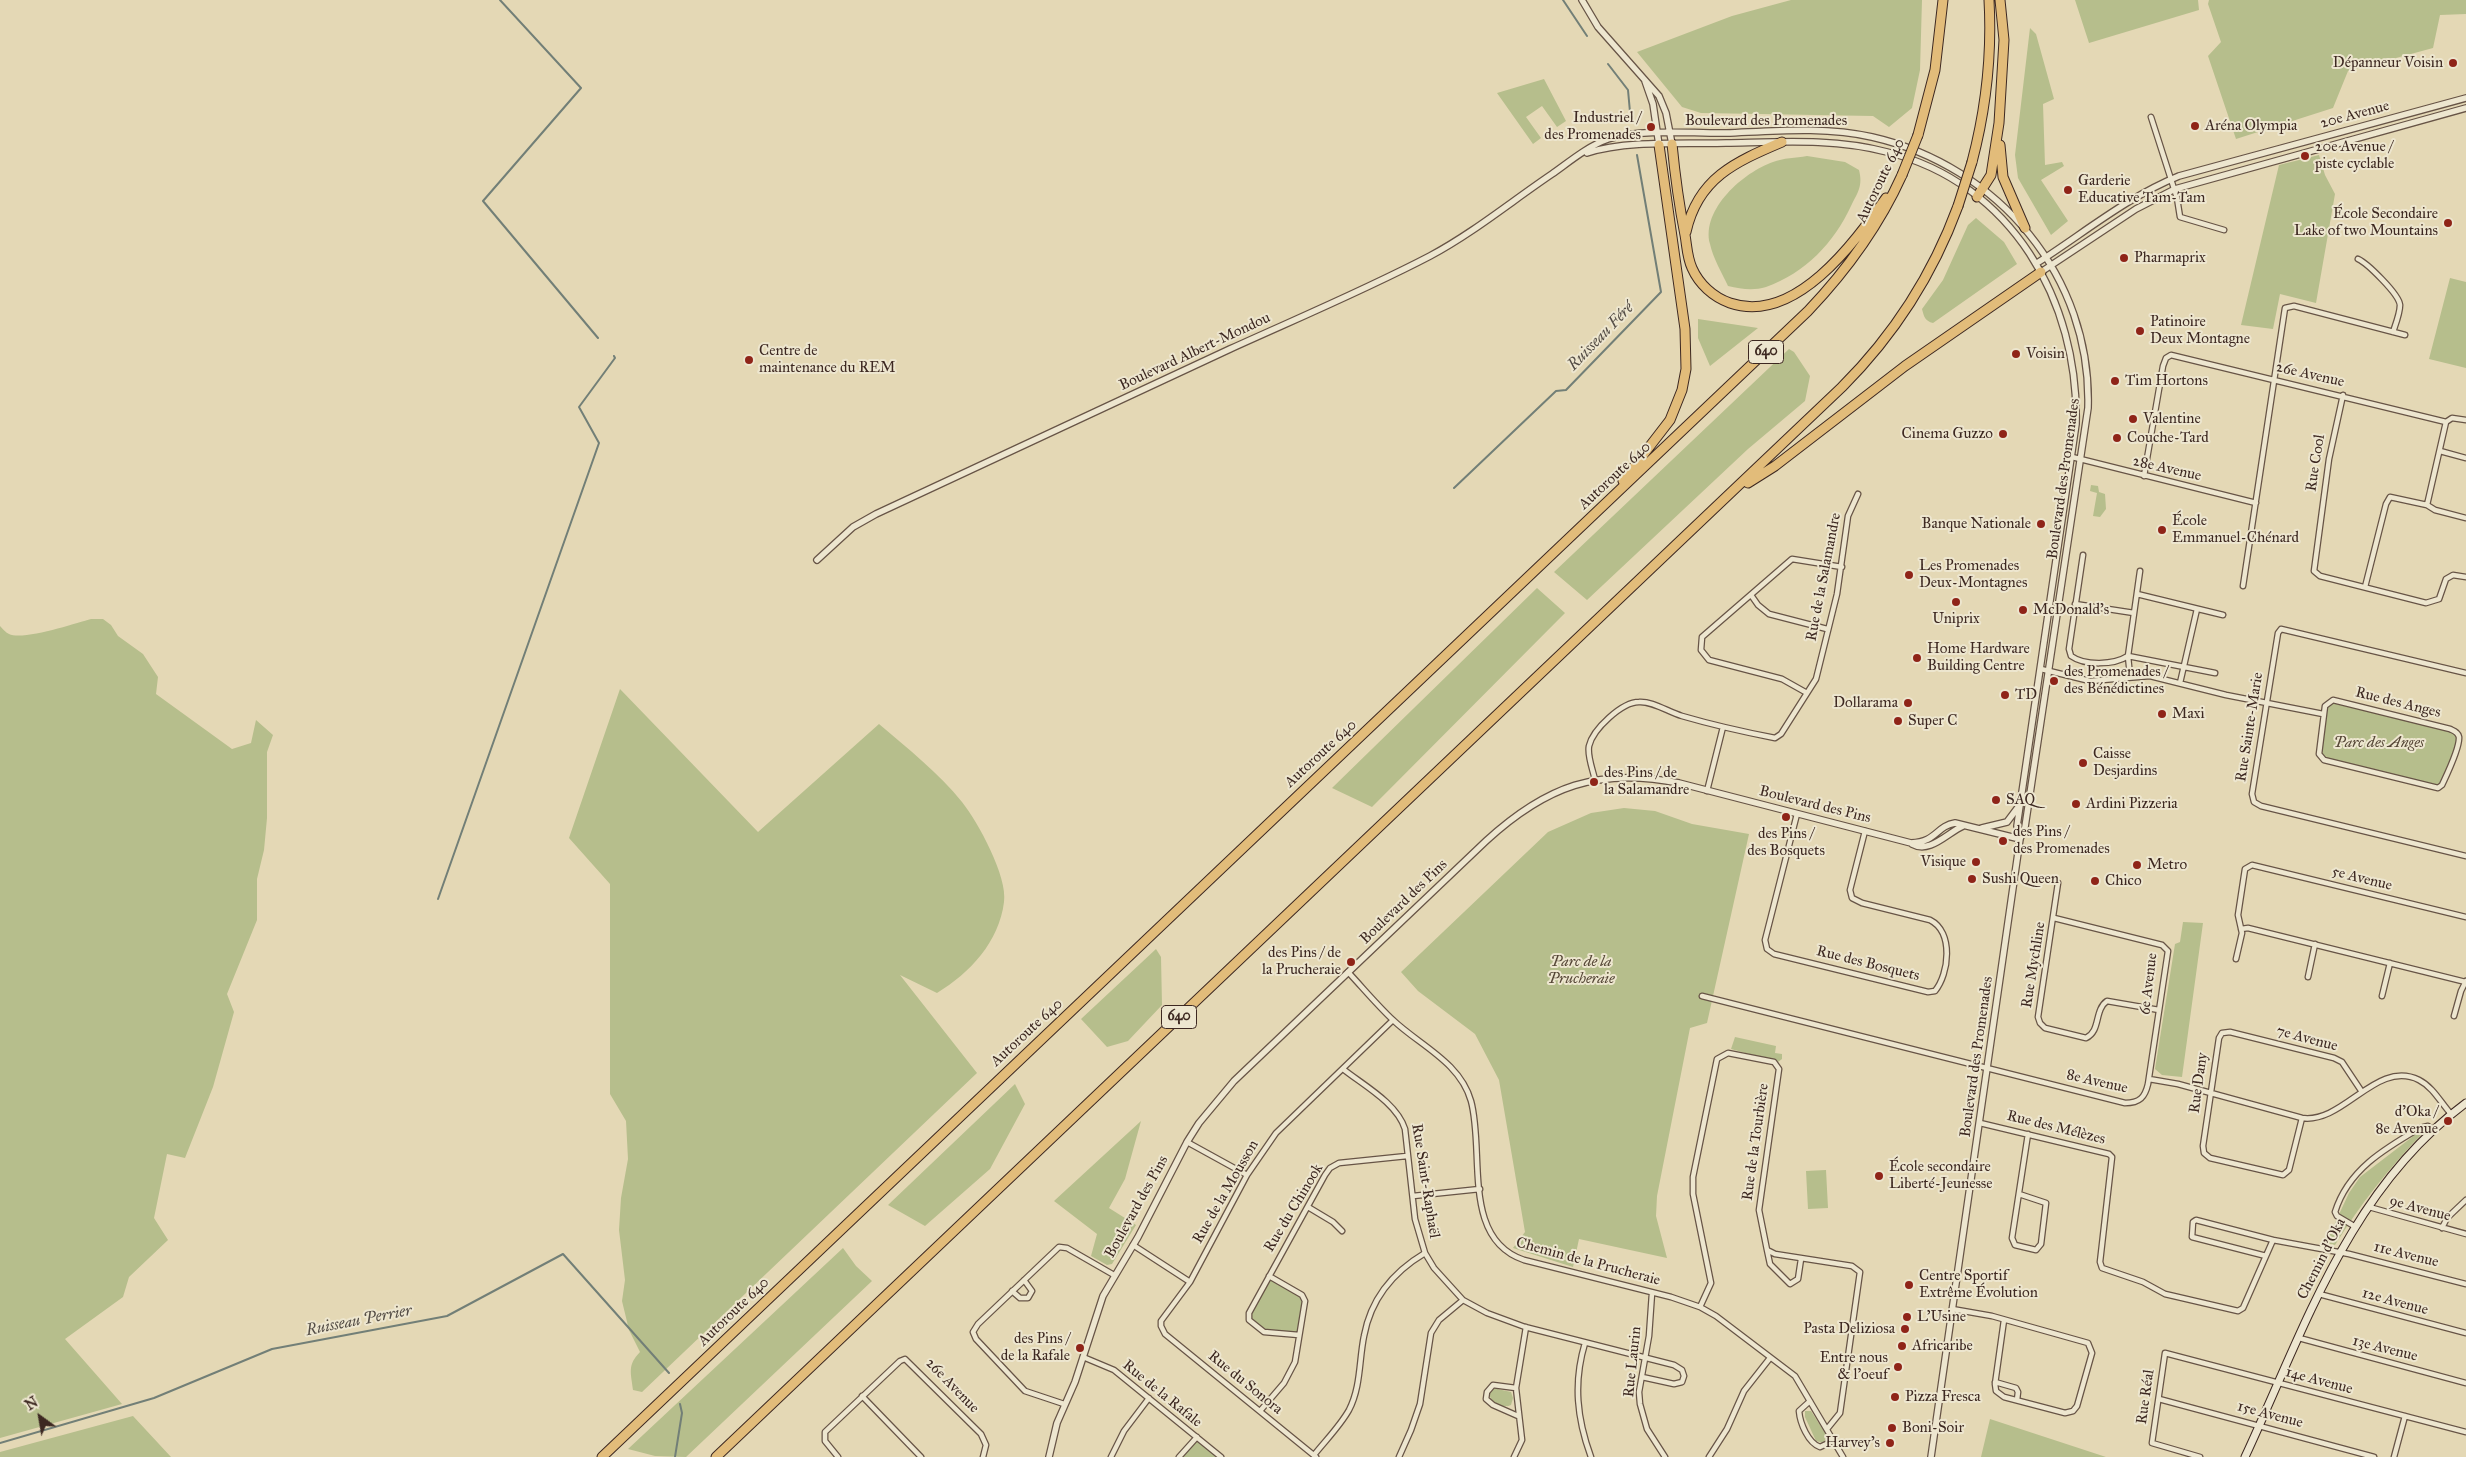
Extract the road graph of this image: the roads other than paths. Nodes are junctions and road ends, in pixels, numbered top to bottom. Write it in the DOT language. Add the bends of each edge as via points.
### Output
graph roads {
  1 [pos="1582,0"];
  2 [pos="1943,0"];
  3 [pos="1989,0"];
  4 [pos="2000,0"];
  5 [pos="1642,77"];
  6 [pos="2466,98"];
  7 [pos="2466,108"];
  8 [pos="2151,117"];
  9 [pos="1999,123"];
  10 [pos="1670,133"];
  11 [pos="1658,134"];
  12 [pos="1782,142"];
  13 [pos="1672,144"];
  14 [pos="1660,145"];
  15 [pos="1578,156"];
  16 [pos="1902,175"];
  17 [pos="2171,179"];
  18 [pos="2175,188"];
  19 [pos="1980,193"];
  20 [pos="2025,228"];
  21 [pos="2224,230"];
  22 [pos="1685,237"];
  23 [pos="2047,257"];
  24 [pos="2358,259"];
  25 [pos="2051,265"];
  26 [pos="2039,268"];
  27 [pos="2394,332"];
  28 [pos="2405,335"];
  29 [pos="2274,380"];
  30 [pos="2343,395"];
  31 [pos="2466,420"];
  32 [pos="2446,422"];
  33 [pos="2440,451"];
  34 [pos="2072,458"];
  35 [pos="2466,458"];
  36 [pos="2081,460"];
  37 [pos="2144,476"];
  38 [pos="1858,494"];
  39 [pos="1729,495"];
  40 [pos="2256,503"];
  41 [pos="2427,505"];
  42 [pos="1603,507"];
  43 [pos="2466,518"];
  44 [pos="2083,555"];
  45 [pos="817,560"];
  46 [pos="1842,567"];
  47 [pos="2140,570"];
  48 [pos="2466,578"];
  49 [pos="2243,586"];
  50 [pos="2365,587"];
  51 [pos="2137,594"];
  52 [pos="1750,595"];
  53 [pos="2076,604"];
  54 [pos="2198,609"];
  55 [pos="2134,613"];
  56 [pos="2223,615"];
  57 [pos="1827,629"];
  58 [pos="2128,656"];
  59 [pos="2184,667"];
  60 [pos="2041,669"];
  61 [pos="2049,671"];
  62 [pos="2215,672"];
  63 [pos="2466,673"];
  64 [pos="2130,676"];
  65 [pos="2180,683"];
  66 [pos="1807,692"];
  67 [pos="2267,704"];
  68 [pos="2323,714"];
  69 [pos="1723,727"];
  70 [pos="1595,780"];
  71 [pos="1706,791"];
  72 [pos="2021,802"];
  73 [pos="1797,814"];
  74 [pos="1978,829"];
  75 [pos="1865,831"];
  76 [pos="2020,839"];
  77 [pos="2466,856"];
  78 [pos="2058,883"];
  79 [pos="2466,917"];
  80 [pos="2054,918"];
  81 [pos="2241,929"];
  82 [pos="2315,944"];
  83 [pos="2236,959"];
  84 [pos="2390,963"];
  85 [pos="1348,972"];
  86 [pos="2308,977"];
  87 [pos="2466,982"];
  88 [pos="1702,996"];
  89 [pos="2382,996"];
  90 [pos="2159,1010"];
  91 [pos="2454,1016"];
  92 [pos="1393,1020"];
  93 [pos="2230,1032"];
  94 [pos="1343,1069"];
  95 [pos="1988,1069"];
  96 [pos="2149,1079"];
  97 [pos="2210,1092"];
  98 [pos="2362,1092"];
  99 [pos="2466,1103"];
  100 [pos="2451,1114"];
  101 [pos="2302,1118"];
  102 [pos="1980,1123"];
  103 [pos="2434,1130"];
  104 [pos="2028,1134"];
  105 [pos="1187,1142"];
  106 [pos="1407,1156"];
  107 [pos="1247,1175"];
  108 [pos="1480,1189"];
  109 [pos="2019,1194"];
  110 [pos="1413,1196"];
  111 [pos="2466,1200"];
  112 [pos="2367,1206"];
  113 [pos="1308,1207"];
  114 [pos="2354,1226"];
  115 [pos="2442,1228"];
  116 [pos="1342,1231"];
  117 [pos="2466,1234"];
  118 [pos="2273,1240"];
  119 [pos="1133,1245"];
  120 [pos="1767,1250"];
  121 [pos="2339,1252"];
  122 [pos="1425,1253"];
  123 [pos="2266,1256"];
  124 [pos="1801,1258"];
  125 [pos="1114,1275"];
  126 [pos="1269,1276"];
  127 [pos="1024,1280"];
  128 [pos="1190,1282"];
  129 [pos="2466,1284"];
  130 [pos="1012,1291"];
  131 [pos="1652,1294"];
  132 [pos="2319,1294"];
  133 [pos="1463,1300"];
  134 [pos="1700,1307"];
  135 [pos="1952,1309"];
  136 [pos="2004,1320"];
  137 [pos="1160,1326"];
  138 [pos="1526,1327"];
  139 [pos="2466,1333"];
  140 [pos="1299,1335"];
  141 [pos="2299,1338"];
  142 [pos="1586,1343"];
  143 [pos="2166,1353"];
  144 [pos="1083,1357"];
  145 [pos="1770,1358"];
  146 [pos="1644,1359"];
  147 [pos="1642,1377"];
  148 [pos="1995,1382"];
  149 [pos="2279,1383"];
  150 [pos="2466,1383"];
  151 [pos="1516,1388"];
  152 [pos="862,1396"];
  153 [pos="1149,1398"];
  154 [pos="2159,1399"];
  155 [pos="1810,1400"];
  156 [pos="2017,1400"];
  157 [pos="1064,1404"];
  158 [pos="1260,1411"];
  159 [pos="1518,1416"];
  160 [pos="2405,1416"];
  161 [pos="2260,1425"];
  162 [pos="1827,1429"];
  163 [pos="2466,1432"];
  164 [pos="1197,1437"];
  165 [pos="1834,1441"];
  166 [pos="1315,1456"];
  167 [pos="602,1457"];
  168 [pos="716,1457"];
  169 [pos="838,1457"];
  170 [pos="921,1457"];
  171 [pos="983,1457"];
  172 [pos="1049,1457"];
  173 [pos="1111,1457"];
  174 [pos="1179,1457"];
  175 [pos="1221,1457"];
  176 [pos="1399,1457"];
  177 [pos="1514,1457"];
  178 [pos="1591,1457"];
  179 [pos="1665,1457"];
  180 [pos="1709,1457"];
  181 [pos="1843,1457"];
  182 [pos="1931,1457"];
  183 [pos="2200,1457"];
  184 [pos="2245,1457"];
  185 [pos="2374,1457"];
  186 [pos="2394,1457"];
  1 -- 5 [label="street" via="1598,27"];
  2 -- 16 [label="highway, Autoroute 640 / 640, bridge" via="1936,70 1918,135"];
  3 -- 39 [label="highway, 640, bridge" via="1984,109 1958,206 1929,271 1881,344 1838,392"];
  4 -- 9 [label="highway" via="2004,40"];
  5 -- 10 [label="street" via="1662,101"];
  5 -- 11 [label="street" via="1652,100"];
  6 -- 17 [label="street, 20e Avenue"];
  7 -- 18 [label="street, 20e Avenue"];
  8 -- 17 [label="street"];
  9 -- 19 [label="highway" via="1992,170"];
  9 -- 20 [label="highway" via="2002,171"];
  10 -- 11 [label="street, Boulevard des Promenades"];
  10 -- 13 [label="street"];
  10 -- 19 [label="street, Boulevard des Promenades" via="1822,131 1864,136 1926,155"];
  11 -- 14 [label="street"];
  11 -- 15 [label="street, Boulevard Albert-Mondou" via="1612,138"];
  12 -- 13 [label="street, Boulevard des Promenades"];
  12 -- 19 [label="street, Boulevard des Promenades" via="1840,143 1894,154"];
  12 -- 22 [label="highway" via="1741,160 1713,180 1692,209"];
  13 -- 14 [label="street, Boulevard des Promenades"];
  13 -- 22 [label="highway"];
  14 -- 15 [label="street, Boulevard Albert-Mondou" via="1606,148"];
  14 -- 42 [label="highway" via="1686,335 1685,375 1677,406 1666,425"];
  15 -- 45 [label="street, Boulevard Albert-Mondou" via="1435,253 876,514 848,531"];
  16 -- 22 [label="highway" via="1861,232 1834,261 1802,289 1769,305 1738,305 1708,290 1690,265"];
  16 -- 42 [label="highway, Autoroute 640 / 640" via="1864,244 1821,298"];
  17 -- 18 [label="street"];
  17 -- 23 [label="street, 20e Avenue" via="2127,202"];
  18 -- 21 [label="street" via="2180,217"];
  18 -- 25 [label="street, 20e Avenue" via="2136,209"];
  19 -- 20 [label="street, Boulevard des Promenades"];
  19 -- 26 [label="street, Boulevard des Promenades" via="2012,229"];
  20 -- 23 [label="street, Boulevard des Promenades"];
  23 -- 25 [label="street, Boulevard des Promenades"];
  23 -- 26 [label="street, 20e Avenue"];
  24 -- 27 [label="street" via="2368,265 2398,300"];
  25 -- 26 [label="street, 20e Avenue"];
  25 -- 36 [label="street, Boulevard des Promenades" via="2071,306 2083,347 2088,400"];
  26 -- 34 [label="street, Boulevard des Promenades" via="2064,325 2074,364 2077,408"];
  26 -- 39 [label="highway" via="1775,466"];
  27 -- 28 [label="street"];
  27 -- 29 [label="street" via="2294,306 2286,307"];
  29 -- 30 [label="street, 26e Avenue"];
  29 -- 37 [label="street, 26e Avenue" via="2179,356 2168,357 2163,366"];
  29 -- 40 [label="street"];
  30 -- 32 [label="street, 26e Avenue"];
  30 -- 50 [label="street, Rue Cool" via="2332,442 2313,569 2318,574"];
  31 -- 32 [label="street" via="2452,418"];
  32 -- 33 [label="street"];
  33 -- 35 [label="street"];
  33 -- 41 [label="street"];
  34 -- 36 [label="street, 28e Avenue"];
  34 -- 60 [label="street, Boulevard des Promenades"];
  36 -- 37 [label="street, 28e Avenue"];
  36 -- 61 [label="street, Boulevard des Promenades"];
  37 -- 40 [label="street, 28e Avenue"];
  38 -- 46 [label="street, Rue de la Salamandre" via="1848,516"];
  39 -- 168 [label="highway, 640"];
  40 -- 49 [label="street"];
  41 -- 43 [label="street" via="2439,512"];
  41 -- 50 [label="street" via="2393,496 2387,500"];
  42 -- 167 [label="highway, Autoroute 640 / 640"];
  44 -- 53 [label="street"];
  46 -- 52 [label="street" via="1792,559"];
  46 -- 57 [label="street, Rue de la Salamandre"];
  47 -- 51 [label="street"];
  48 -- 50 [label="street" via="2453,574 2446,579 2439,599 2426,603"];
  51 -- 54 [label="street"];
  51 -- 55 [label="street"];
  52 -- 57 [label="street" via="1770,614"];
  52 -- 66 [label="street" via="1702,637 1701,650 1710,660 1782,679"];
  53 -- 55 [label="street"];
  53 -- 58 [label="street" via="2069,649 2071,656 2100,663 2119,661"];
  54 -- 56 [label="street"];
  54 -- 59 [label="street"];
  55 -- 58 [label="street"];
  57 -- 66 [label="street, Rue de la Salamandre" via="1816,679"];
  58 -- 59 [label="street"];
  58 -- 64 [label="street"];
  59 -- 62 [label="street"];
  59 -- 65 [label="street"];
  60 -- 61 [label="street"];
  60 -- 72 [label="street, Boulevard des Promenades"];
  61 -- 64 [label="street" via="2090,681"];
  61 -- 76 [label="street, Boulevard des Promenades" via="2025,827"];
  63 -- 67 [label="street, Rue Sainte-Marie" via="2281,629"];
  64 -- 65 [label="street" via="2150,676"];
  65 -- 67 [label="street"];
  66 -- 69 [label="street, Rue de la Salamandre" via="1775,738"];
  67 -- 68 [label="street"];
  67 -- 77 [label="street, Rue Sainte-Marie" via="2252,794 2254,802"];
  68 -- 68 [label="street, Rue des Anges" via="2325,706 2333,700 2457,732 2458,744 2442,785 2438,788 2324,760 2319,754"];
  69 -- 70 [label="street, Rue de la Salamandre" via="1668,712 1649,703 1632,702 1593,734 1589,747"];
  69 -- 71 [label="street"];
  70 -- 71 [label="street, Boulevard des Pins" via="1646,776"];
  70 -- 85 [label="street, Boulevard des Pins" via="1557,792 1520,811"];
  71 -- 73 [label="street, Boulevard des Pins"];
  72 -- 74 [label="street" via="2007,822"];
  72 -- 76 [label="street, Boulevard des Promenades"];
  73 -- 75 [label="street, Boulevard des Pins"];
  73 -- 75 [label="street, Rue des Bosquets" via="1765,940 1767,949 1774,954 1928,992 1935,991 1940,985 1947,954 1947,943 1937,924 1852,898 1850,890"];
  74 -- 75 [label="street, Boulevard des Pins" via="1963,826 1928,847 1920,848"];
  74 -- 76 [label="street"];
  76 -- 95 [label="street, Boulevard des Promenades"];
  78 -- 80 [label="street, Rue Mychline"];
  79 -- 81 [label="street, 5e Avenue" via="2252,865 2245,869 2238,915"];
  80 -- 90 [label="street, 6e Avenue" via="2162,945 2168,951"];
  80 -- 90 [label="street, Rue Mychline" via="2038,1017 2040,1024 2086,1038 2094,1032 2101,1005 2107,1001"];
  81 -- 82 [label="street"];
  81 -- 83 [label="street"];
  82 -- 84 [label="street"];
  82 -- 86 [label="street"];
  84 -- 87 [label="street"];
  84 -- 89 [label="street"];
  85 -- 92 [label="street, Chemin de la Prucheraie"];
  85 -- 105 [label="street, Boulevard des Pins" via="1234,1081"];
  87 -- 91 [label="street"];
  88 -- 95 [label="street, 8e Avenue"];
  90 -- 96 [label="street, 6e Avenue"];
  92 -- 94 [label="street, Rue de la Mousson"];
  92 -- 108 [label="street, Chemin de la Prucheraie" via="1446,1062 1466,1089 1473,1112"];
  93 -- 97 [label="street, Rue Dany" via="2222,1033 2219,1038"];
  93 -- 98 [label="street, 7e Avenue" via="2334,1058 2342,1062"];
  94 -- 106 [label="street, Rue Saint-Raphaël" via="1402,1119"];
  94 -- 107 [label="street, Rue de la Mousson" via="1276,1133"];
  95 -- 96 [label="street, 8e Avenue" via="2125,1103 2134,1103 2144,1096"];
  95 -- 102 [label="street, Boulevard des Promenades"];
  96 -- 97 [label="street, 8e Avenue"];
  97 -- 101 [label="street, 8e Avenue"];
  97 -- 101 [label="street, Rue Dany" via="2203,1146 2204,1153 2210,1158 2283,1175 2289,1170"];
  98 -- 100 [label="street, 8e Avenue" via="2392,1078 2412,1078 2430,1088"];
  98 -- 101 [label="street, 8e Avenue" via="2317,1119"];
  99 -- 100 [label="main road, Chemin d'Oka"];
  100 -- 103 [label="main road, Chemin d'Oka"];
  102 -- 104 [label="street, Rue des Mélèzes"];
  102 -- 135 [label="street, Boulevard des Promenades"];
  103 -- 112 [label="main road, Chemin d'Oka" via="2395,1170"];
  103 -- 114 [label="street" via="2428,1126 2420,1128 2357,1172 2335,1212"];
  104 -- 109 [label="street"];
  104 -- 123 [label="street, Rue des Mélèzes" via="2112,1157 2100,1262 2105,1270 2143,1282 2165,1294 2238,1311 2243,1308"];
  105 -- 107 [label="street"];
  105 -- 119 [label="street, Boulevard des Pins"];
  106 -- 110 [label="street, Rue Saint-Raphaël"];
  106 -- 113 [label="street, Rue du Chinook" via="1334,1165"];
  107 -- 128 [label="street, Rue de la Mousson"];
  108 -- 110 [label="street"];
  108 -- 131 [label="street, Chemin de la Prucheraie" via="1487,1229 1505,1251 1524,1260"];
  109 -- 109 [label="street" via="2012,1238 2015,1245 2036,1250 2041,1244 2046,1203"];
  110 -- 122 [label="street, Rue Saint-Raphaël"];
  111 -- 115 [label="street"];
  112 -- 114 [label="main road, Chemin d'Oka"];
  112 -- 115 [label="street, 9e Avenue"];
  113 -- 116 [label="street"];
  113 -- 126 [label="street, Rue du Chinook"];
  114 -- 121 [label="main road, Chemin d'Oka"];
  115 -- 117 [label="street, 9e Avenue"];
  118 -- 121 [label="street"];
  118 -- 123 [label="street, Rue des Mélèzes"];
  118 -- 123 [label="street" via="2196,1220 2193,1222 2192,1237"];
  119 -- 125 [label="street, Boulevard des Pins"];
  119 -- 128 [label="street"];
  120 -- 124 [label="street"];
  120 -- 124 [label="street, Rue de la Tourbière" via="1770,1264 1790,1284 1798,1278"];
  120 -- 134 [label="street, Rue de la Tourbière" via="1759,1210 1779,1069 1774,1062 1728,1052 1717,1059 1693,1177 1692,1194 1711,1283"];
  121 -- 129 [label="street, 11e Avenue"];
  121 -- 132 [label="main road, Chemin d'Oka"];
  122 -- 133 [label="street, Rue Saint-Raphaël"];
  122 -- 166 [label="street" via="1404,1266 1380,1292 1364,1336 1362,1364 1350,1409"];
  124 -- 162 [label="street" via="1852,1266 1860,1272 1840,1413"];
  125 -- 127 [label="street" via="1067,1248 1059,1247"];
  125 -- 144 [label="street, Boulevard des Pins" via="1096,1314"];
  126 -- 140 [label="street, Rue du Chinook" via="1304,1298"];
  126 -- 140 [label="street, Rue du Chinook" via="1249,1313 1249,1320 1264,1332"];
  127 -- 130 [label="street"];
  127 -- 130 [label="street" via="1032,1291 1028,1298 1020,1298"];
  128 -- 137 [label="street, Rue de la Mousson"];
  130 -- 157 [label="street" via="978,1324 974,1335 1025,1391"];
  131 -- 134 [label="street, Chemin de la Prucheraie"];
  131 -- 146 [label="street, Rue Laurin"];
  132 -- 139 [label="street, 12e Avenue"];
  132 -- 141 [label="main road, Chemin d'Oka"];
  133 -- 138 [label="street, Rue Saint-Raphaël"];
  133 -- 176 [label="street" via="1439,1320 1431,1333 1420,1404"];
  134 -- 145 [label="street, Chemin de la Prucheraie"];
  135 -- 136 [label="street"];
  135 -- 182 [label="street, Boulevard des Promenades"];
  136 -- 148 [label="street"];
  136 -- 156 [label="street" via="2086,1342 2092,1350 2077,1406 2071,1412 2062,1413"];
  137 -- 158 [label="street, Rue du Sonora" via="1165,1334"];
  138 -- 142 [label="street, Rue Saint-Raphaël"];
  138 -- 151 [label="street"];
  140 -- 158 [label="street, Rue du Chinook" via="1290,1373"];
  141 -- 149 [label="main road, Chemin d'Oka"];
  141 -- 150 [label="street, 13e Avenue"];
  142 -- 146 [label="street, Rue Saint-Raphaël"];
  142 -- 178 [label="street" via="1579,1368 1577,1399 1584,1439"];
  143 -- 149 [label="street, 14e Avenue"];
  143 -- 154 [label="street, Rue Réal"];
  144 -- 153 [label="street, Rue de la Rafale" via="1114,1370"];
  144 -- 157 [label="street, Boulevard des Pins"];
  145 -- 155 [label="street, Chemin de la Prucheraie" via="1795,1376"];
  145 -- 180 [label="street" via="1744,1391"];
  146 -- 147 [label="street, Rue Laurin"];
  146 -- 147 [label="street, Rue Saint-Raphaël" via="1674,1365 1682,1370 1684,1376 1682,1382 1674,1384"];
  147 -- 179 [label="street, Rue Laurin" via="1643,1417 1650,1435"];
  148 -- 156 [label="street" via="1999,1395"];
  148 -- 156 [label="street" via="2016,1388"];
  149 -- 160 [label="street, 14e Avenue"];
  149 -- 161 [label="main road, Chemin d'Oka"];
  151 -- 159 [label="street"];
  151 -- 159 [label="street" via="1493,1385 1486,1399"];
  152 -- 169 [label="street" via="825,1432 825,1441"];
  152 -- 170 [label="street"];
  152 -- 171 [label="street, 26e Avenue" via="905,1359 981,1434 986,1444"];
  153 -- 164 [label="street, Rue de la Rafale"];
  153 -- 173 [label="street" via="1124,1431"];
  154 -- 161 [label="street, 15e Avenue"];
  154 -- 183 [label="street, Rue Réal" via="2152,1444"];
  155 -- 162 [label="street, Chemin de la Prucheraie"];
  155 -- 165 [label="street" via="1799,1411 1810,1440 1820,1447"];
  157 -- 172 [label="street, Boulevard des Pins"];
  158 -- 166 [label="street, Rue du Sonora"];
  159 -- 177 [label="street" via="1522,1440"];
  160 -- 163 [label="street, 14e Avenue"];
  160 -- 186 [label="street"];
  161 -- 184 [label="main road, Chemin d'Oka"];
  161 -- 185 [label="street, 15e Avenue"];
  162 -- 165 [label="street, Chemin de la Prucheraie"];
  164 -- 174 [label="street"];
  164 -- 175 [label="street, Rue de la Rafale"];
  165 -- 181 [label="street, Chemin de la Prucheraie"];
}
